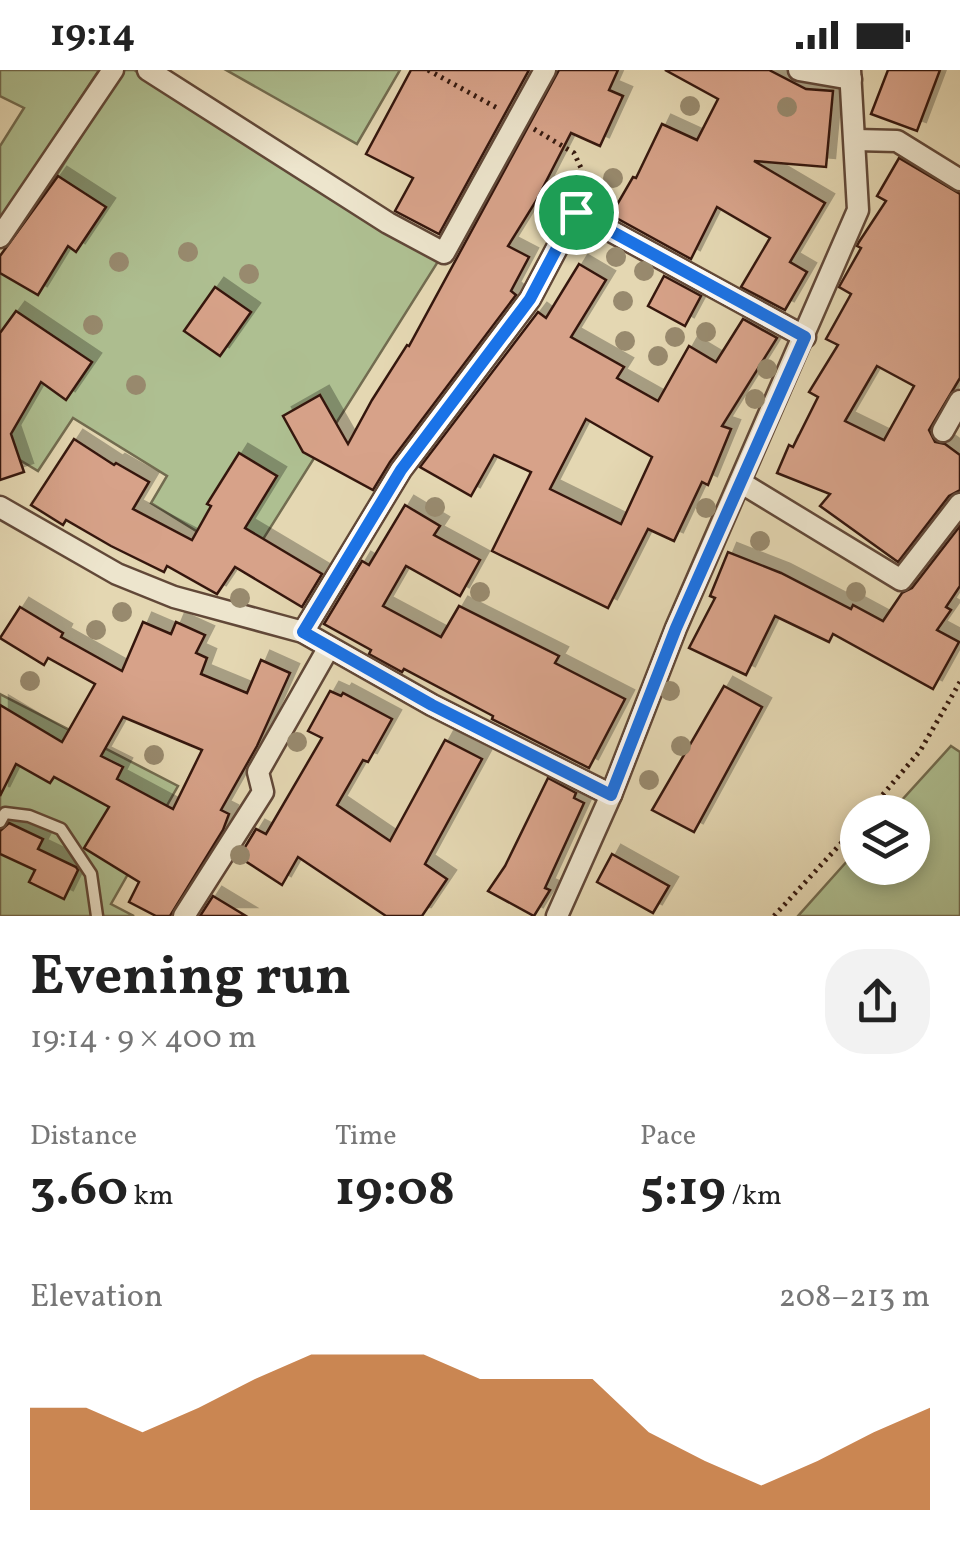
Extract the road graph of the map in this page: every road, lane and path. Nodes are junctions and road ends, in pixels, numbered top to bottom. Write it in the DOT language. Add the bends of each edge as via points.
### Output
graph roads {
  1 [pos="112,70"];
  2 [pos="148,70"];
  3 [pos="545,70"];
  4 [pos="799,70"];
  5 [pos="851,75"];
  6 [pos="856,140"];
  7 [pos="960,180"];
  8 [pos="0,237"];
  9 [pos="805,337"];
  10 [pos="960,401"];
  11 [pos="943,430"];
  12 [pos="740,482"];
  13 [pos="960,504"];
  14 [pos="0,507"];
  15 [pos="303,632"];
  16 [pos="329,647"];
  17 [pos="960,682"];
  18 [pos="611,795"];
  19 [pos="882,795"];
  20 [pos="0,822"];
  21 [pos="840,844"];
  22 [pos="97,916"];
  23 [pos="184,916"];
  24 [pos="558,916"];
  25 [pos="774,916"];
  1 -- 8 [label="street"];
  2 -- 3 [label="street" via="444,253"];
  4 -- 5 [label="street"];
  5 -- 6 [label="street"];
  6 -- 7 [label="street" via="897,141"];
  6 -- 9 [label="street" via="858,210"];
  9 -- 12 [label="street"];
  9 -- 15 [label="street" via="576,212 530,299 401,470"];
  10 -- 11 [label="street"];
  12 -- 13 [label="street" via="900,580"];
  12 -- 18 [label="street"];
  14 -- 15 [label="street" via="131,580"];
  15 -- 16 [label="street"];
  16 -- 18 [label="street"];
  16 -- 23 [label="street" via="258,772 263,792"];
  17 -- 19 [label="path" via="920,751"];
  18 -- 24 [label="street"];
  20 -- 22 [label="lane" via="5,814 29,816 61,829 91,874"];
  21 -- 25 [label="path"];
}
